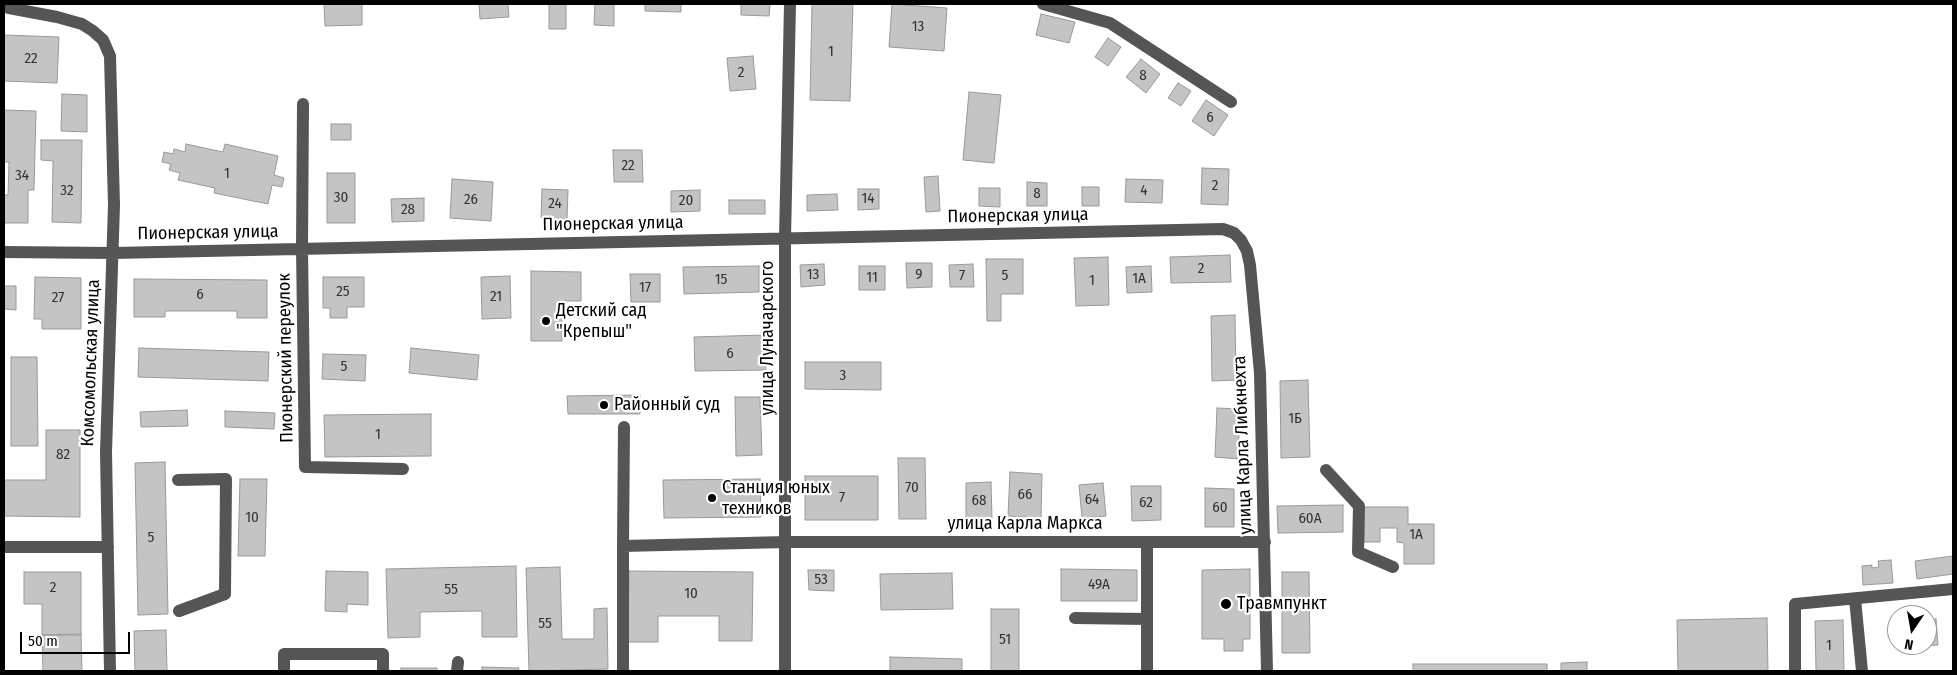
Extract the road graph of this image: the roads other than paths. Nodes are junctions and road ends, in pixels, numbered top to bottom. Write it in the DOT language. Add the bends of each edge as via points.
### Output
graph roads {
  1 [pos="4,4"];
  2 [pos="790,4"];
  3 [pos="1043,4"];
  4 [pos="1231,102"];
  5 [pos="303,104"];
  6 [pos="1224,229"];
  7 [pos="785,238"];
  8 [pos="302,248"];
  9 [pos="4,252"];
  10 [pos="113,253"];
  11 [pos="624,427"];
  12 [pos="403,469"];
  13 [pos="1326,470"];
  14 [pos="178,480"];
  15 [pos="786,542"];
  16 [pos="1147,542"];
  17 [pos="1265,542"];
  18 [pos="623,546"];
  19 [pos="4,547"];
  20 [pos="108,547"];
  21 [pos="1393,567"];
  22 [pos="1953,589"];
  23 [pos="1855,599"];
  24 [pos="179,611"];
  25 [pos="1075,618"];
  26 [pos="1147,619"];
  27 [pos="110,671"];
  28 [pos="284,671"];
  29 [pos="383,671"];
  30 [pos="623,671"];
  31 [pos="785,671"];
  32 [pos="1148,671"];
  33 [pos="1267,671"];
  34 [pos="1795,671"];
  35 [pos="1862,671"];
  1 -- 10 [label="street, Комсомольская улица" via="9,8 82,24 103,40 110,56"];
  2 -- 7 [label="street, улица Луначарского"];
  3 -- 4 [label="street" via="1110,23"];
  5 -- 8 [label="street, Пионерский переулок"];
  6 -- 7 [label="street, Пионерская улица"];
  6 -- 17 [label="street, улица Карла Либкнехта" via="1241,240 1250,265 1260,373"];
  7 -- 8 [label="street, Пионерская улица"];
  7 -- 15 [label="street, улица Луначарского"];
  8 -- 10 [label="street, Пионерская улица"];
  8 -- 12 [label="street, Пионерский переулок" via="305,467"];
  9 -- 10 [label="street, Пионерская улица"];
  10 -- 20 [label="street, Комсомольская улица" via="106,452"];
  11 -- 18 [label="street"];
  13 -- 21 [label="street" via="1359,506 1358,552"];
  14 -- 24 [label="street" via="226,479 225,594"];
  15 -- 16 [label="street, улица Карла Маркса"];
  15 -- 18 [label="street, улица Карла Маркса"];
  15 -- 31 [label="street, улица Луначарского"];
  16 -- 17 [label="street, улица Карла Маркса"];
  16 -- 26 [label="street"];
  17 -- 33 [label="street, улица Карла Либкнехта"];
  18 -- 30 [label="street"];
  19 -- 20 [label="street"];
  20 -- 27 [label="street, Комсомольская улица"];
  22 -- 23 [label="street"];
  23 -- 34 [label="street" via="1795,604"];
  23 -- 35 [label="street"];
  25 -- 26 [label="street"];
  26 -- 32 [label="street"];
  28 -- 29 [label="street" via="284,654 383,654"];
}
